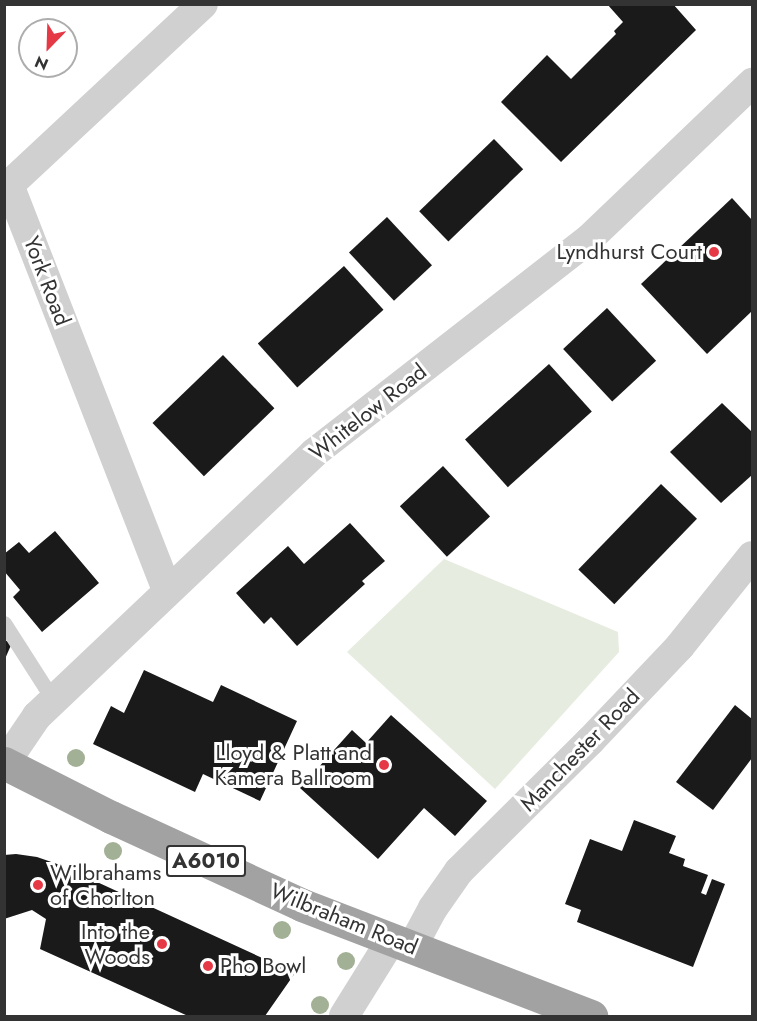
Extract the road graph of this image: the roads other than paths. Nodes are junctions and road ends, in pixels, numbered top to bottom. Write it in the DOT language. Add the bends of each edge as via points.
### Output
graph roads {
  1 [pos="203,4"];
  2 [pos="753,83"];
  3 [pos="753,556"];
  4 [pos="167,590"];
  5 [pos="4,623"];
  6 [pos="56,698"];
  7 [pos="5,763"];
  8 [pos="402,943"];
  9 [pos="344,1017"];
  10 [pos="591,1017"];
  1 -- 4 [label="street, York Road" via="9,185"];
  2 -- 4 [label="street, Whitelow Road" via="590,239 314,453"];
  3 -- 8 [label="street, Manchester Road" via="680,646 459,871 434,908"];
  4 -- 6 [label="street, Whitelow Road"];
  5 -- 6 [label="lane"];
  6 -- 7 [label="street, Whitelow Road" via="22,735"];
  7 -- 8 [label="highway, Wilbraham Road / A6010" via="292,901"];
  8 -- 9 [label="street, Manchester Road"];
  8 -- 10 [label="highway, Wilbraham Road / A6010"];
}
